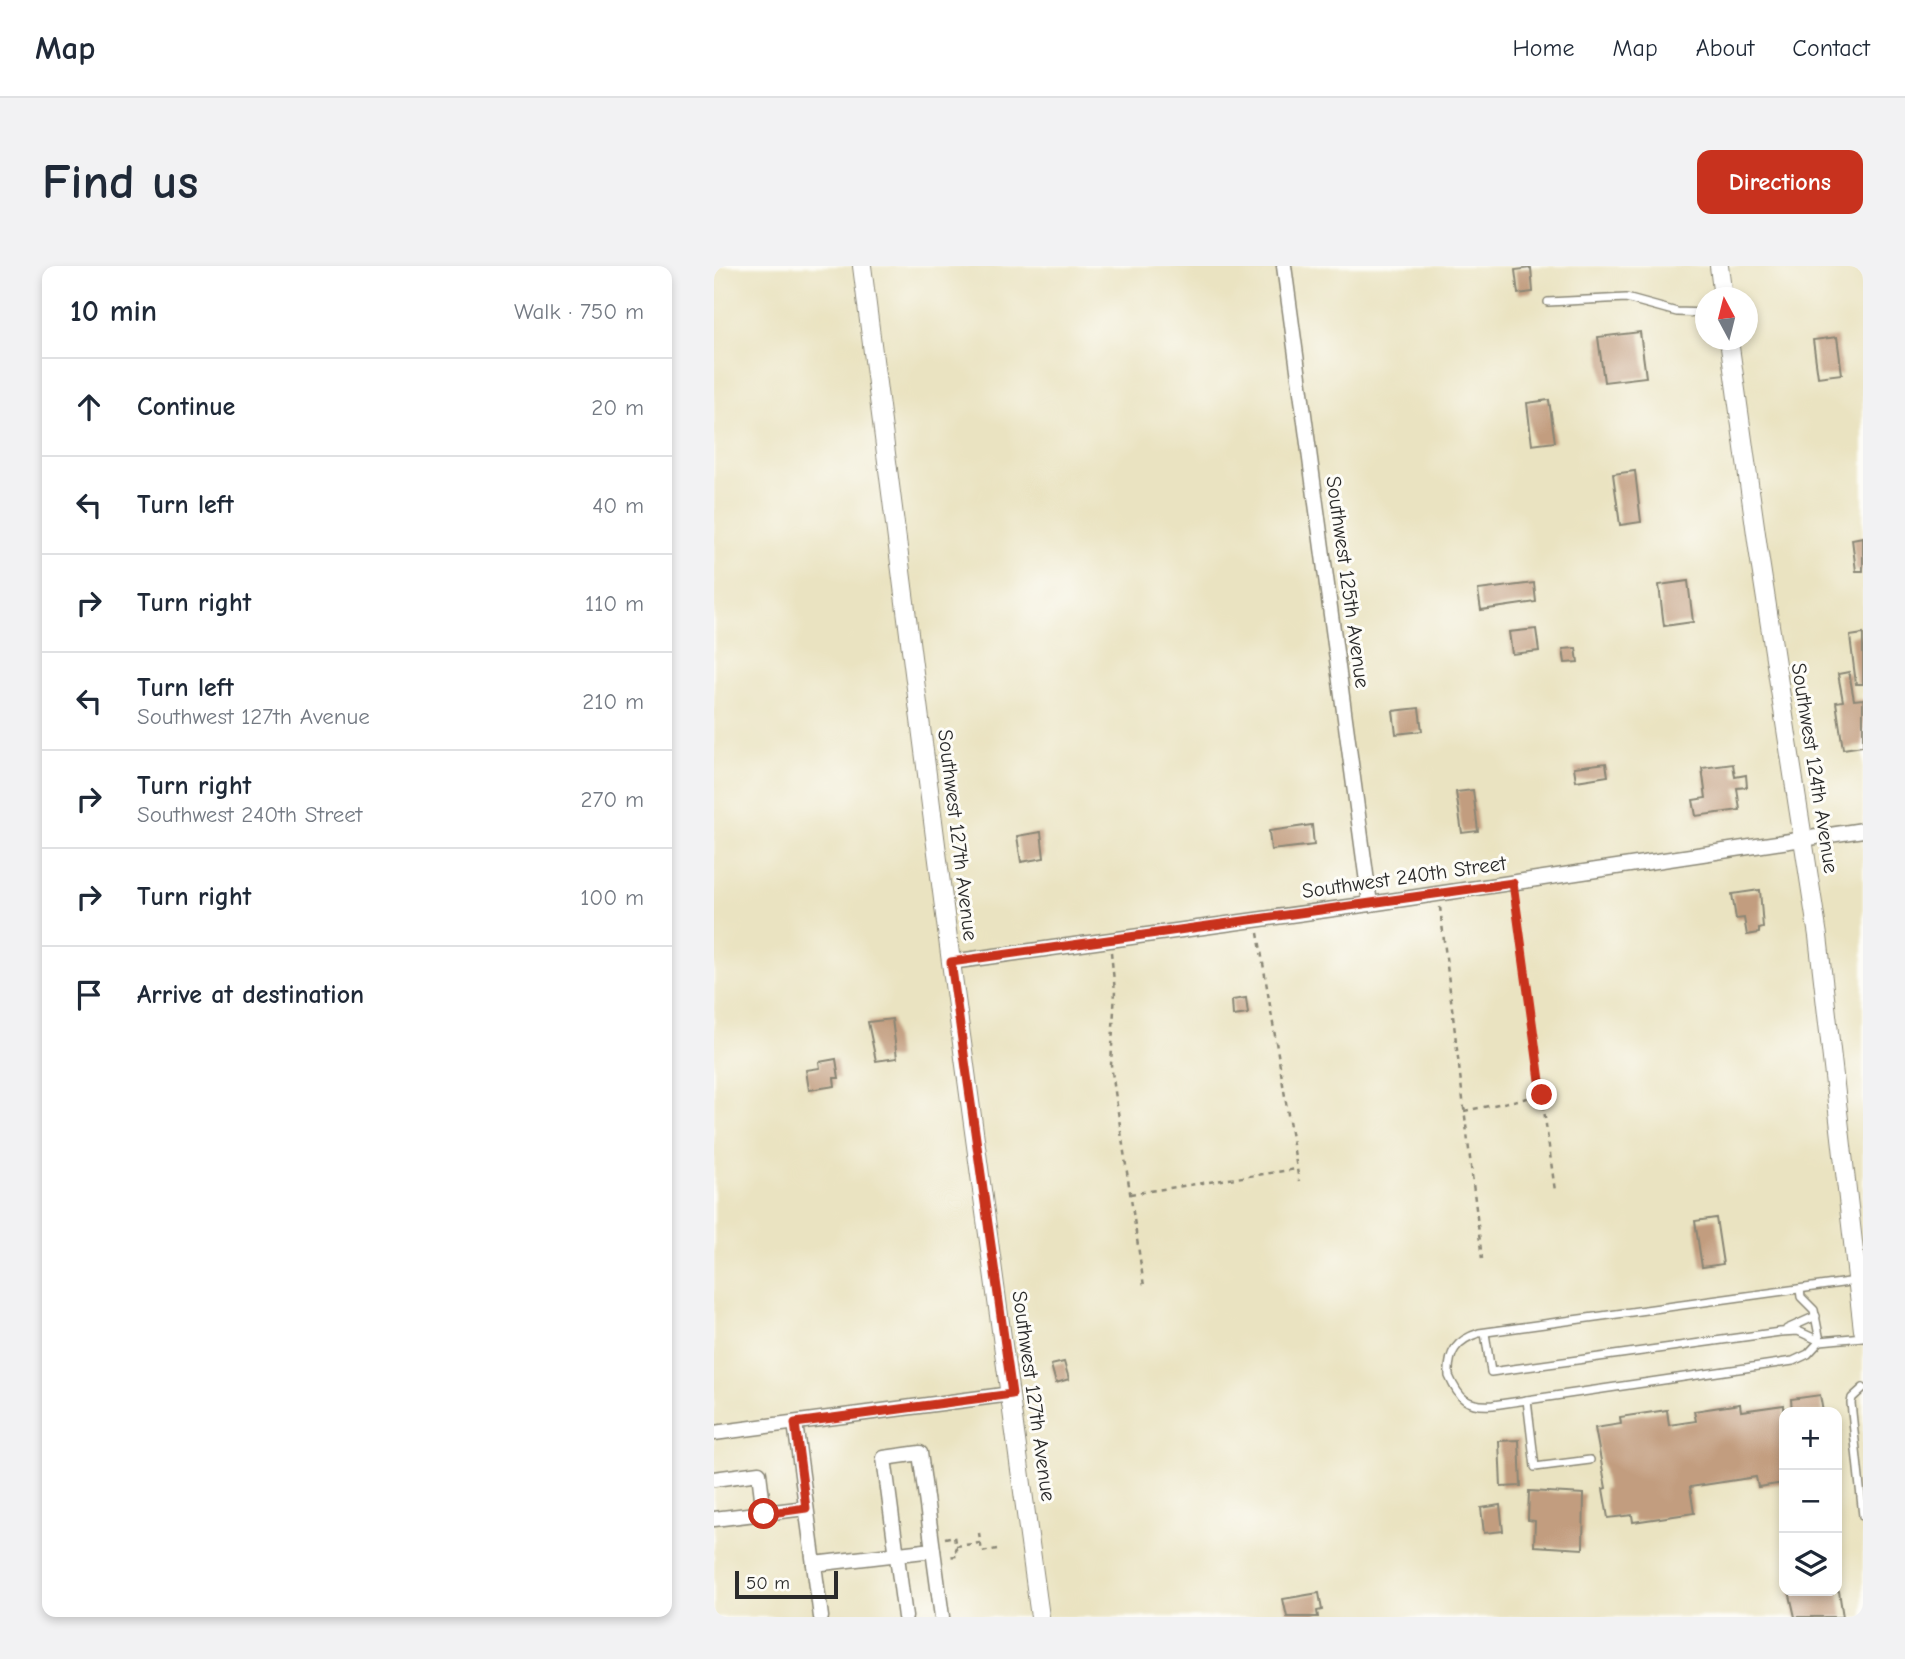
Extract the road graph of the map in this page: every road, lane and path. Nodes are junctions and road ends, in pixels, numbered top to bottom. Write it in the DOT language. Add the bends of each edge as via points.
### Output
graph roads {
  1 [pos="862,266"];
  2 [pos="1284,266"];
  3 [pos="1719,266"];
  4 [pos="1722,287"];
  5 [pos="1548,302"];
  6 [pos="1695,313"];
  7 [pos="1730,350"];
  8 [pos="1863,830"];
  9 [pos="1802,838"];
  10 [pos="1513,883"];
  11 [pos="1438,894"];
  12 [pos="1370,904"];
  13 [pos="1256,920"];
  14 [pos="1110,941"];
  15 [pos="951,962"];
  16 [pos="1542,1095"];
  17 [pos="1464,1111"];
  18 [pos="1296,1169"];
  19 [pos="1298,1181"];
  20 [pos="1555,1191"];
  21 [pos="1130,1194"];
  22 [pos="1482,1259"];
  23 [pos="1857,1281"];
  24 [pos="1144,1286"];
  25 [pos="1800,1289"];
  26 [pos="1816,1316"];
  27 [pos="1863,1330"];
  28 [pos="1780,1332"];
  29 [pos="1485,1333"];
  30 [pos="1863,1337"];
  31 [pos="1820,1341"];
  32 [pos="1863,1388"];
  33 [pos="1012,1394"];
  34 [pos="1527,1400"];
  35 [pos="795,1423"];
  36 [pos="714,1433"];
  37 [pos="1590,1460"];
  38 [pos="714,1479"];
  39 [pos="806,1508"];
  40 [pos="764,1514"];
  41 [pos="1863,1516"];
  42 [pos="714,1519"];
  43 [pos="979,1533"];
  44 [pos="981,1543"];
  45 [pos="956,1546"];
  46 [pos="937,1549"];
  47 [pos="997,1549"];
  48 [pos="897,1555"];
  49 [pos="814,1564"];
  50 [pos="821,1617"];
  51 [pos="905,1617"];
  52 [pos="942,1617"];
  53 [pos="1040,1617"];
  1 -- 15 [label="street, Southwest 127th Avenue"];
  2 -- 12 [label="street, Southwest 125th Avenue"];
  3 -- 4 [label="street"];
  5 -- 6 [label="lane" via="1626,298"];
  7 -- 9 [label="street, Southwest 124th Avenue"];
  8 -- 9 [label="street, Southwest 240th Street"];
  9 -- 10 [label="street, Southwest 240th Street"];
  9 -- 23 [label="street, Southwest 124th Avenue" via="1833,1043"];
  10 -- 11 [label="street, Southwest 240th Street"];
  10 -- 16 [label="path"];
  11 -- 12 [label="street, Southwest 240th Street"];
  11 -- 17 [label="path"];
  12 -- 13 [label="street, Southwest 240th Street"];
  13 -- 14 [label="street, Southwest 240th Street"];
  13 -- 18 [label="path"];
  14 -- 15 [label="street, Southwest 240th Street"];
  14 -- 21 [label="path" via="1115,991 1111,1065"];
  15 -- 33 [label="street, Southwest 127th Avenue"];
  16 -- 17 [label="path"];
  16 -- 20 [label="path"];
  17 -- 22 [label="path"];
  18 -- 19 [label="path"];
  18 -- 21 [label="path"];
  21 -- 24 [label="path"];
  23 -- 25 [label="lane"];
  23 -- 27 [label="street, Southwest 124th Avenue"];
  25 -- 26 [label="lane"];
  25 -- 29 [label="lane"];
  26 -- 28 [label="lane"];
  26 -- 31 [label="lane"];
  28 -- 29 [label="lane" via="1491,1372"];
  28 -- 31 [label="lane" via="1798,1331"];
  29 -- 34 [label="lane" via="1468,1337 1454,1348 1449,1376 1456,1392 1472,1405"];
  30 -- 31 [label="lane"];
  31 -- 34 [label="lane" via="1793,1362"];
  32 -- 41 [label="lane" via="1851,1403"];
  33 -- 35 [label="street"];
  33 -- 53 [label="street, Southwest 127th Avenue"];
  34 -- 37 [label="lane" via="1535,1466"];
  35 -- 36 [label="street"];
  35 -- 39 [label="street"];
  38 -- 40 [label="street" via="759,1473"];
  39 -- 40 [label="street"];
  39 -- 49 [label="street"];
  40 -- 42 [label="street"];
  43 -- 44 [label="path"];
  44 -- 45 [label="path"];
  44 -- 47 [label="path" via="982,1552"];
  45 -- 46 [label="path" via="957,1556"];
  45 -- 46 [label="path" via="954,1536"];
  46 -- 48 [label="street"];
  46 -- 48 [label="street" via="920,1453 884,1458"];
  46 -- 52 [label="street"];
  48 -- 49 [label="street"];
  48 -- 51 [label="street"];
  49 -- 50 [label="street"];
}
